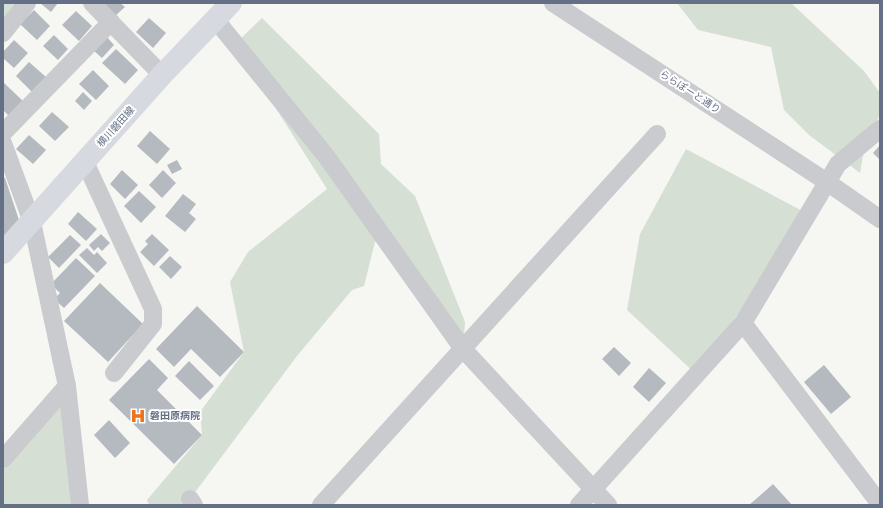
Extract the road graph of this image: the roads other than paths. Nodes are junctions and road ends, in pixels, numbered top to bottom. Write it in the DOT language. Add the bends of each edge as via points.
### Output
graph roads {
  1 [pos="27,3"];
  2 [pos="92,3"];
  3 [pos="231,3"];
  4 [pos="554,3"];
  5 [pos="215,19"];
  6 [pos="111,22"];
  7 [pos="3,33"];
  8 [pos="162,76"];
  9 [pos="880,129"];
  10 [pos="3,134"];
  11 [pos="658,134"];
  12 [pos="3,143"];
  13 [pos="85,162"];
  14 [pos="827,182"];
  15 [pos="880,220"];
  16 [pos="32,222"];
  17 [pos="3,254"];
  18 [pos="743,323"];
  19 [pos="463,349"];
  20 [pos="114,373"];
  21 [pos="67,386"];
  22 [pos="3,459"];
  23 [pos="593,489"];
  24 [pos="880,504"];
  25 [pos="80,505"];
  26 [pos="321,505"];
  27 [pos="579,505"];
  28 [pos="608,505"];
  1 -- 7 [label="street"];
  2 -- 6 [label="street"];
  3 -- 5 [label="main road, 横川磐田線"];
  4 -- 14 [label="street, ららぽーと通り"];
  5 -- 8 [label="main road, 横川磐田線"];
  5 -- 19 [label="street" via="326,156"];
  6 -- 8 [label="street"];
  6 -- 10 [label="street"];
  8 -- 13 [label="main road, 横川磐田線"];
  9 -- 14 [label="street" via="838,164"];
  11 -- 19 [label="street"];
  12 -- 16 [label="street"];
  13 -- 16 [label="main road, 横川磐田線"];
  13 -- 20 [label="street" via="153,308 153,324"];
  14 -- 15 [label="street, ららぽーと通り"];
  14 -- 18 [label="street"];
  16 -- 17 [label="main road, 横川磐田線"];
  16 -- 21 [label="street"];
  18 -- 23 [label="street"];
  18 -- 24 [label="street"];
  19 -- 23 [label="street"];
  19 -- 26 [label="street"];
  21 -- 22 [label="street"];
  21 -- 25 [label="street"];
  23 -- 27 [label="street"];
  23 -- 28 [label="street"];
}
